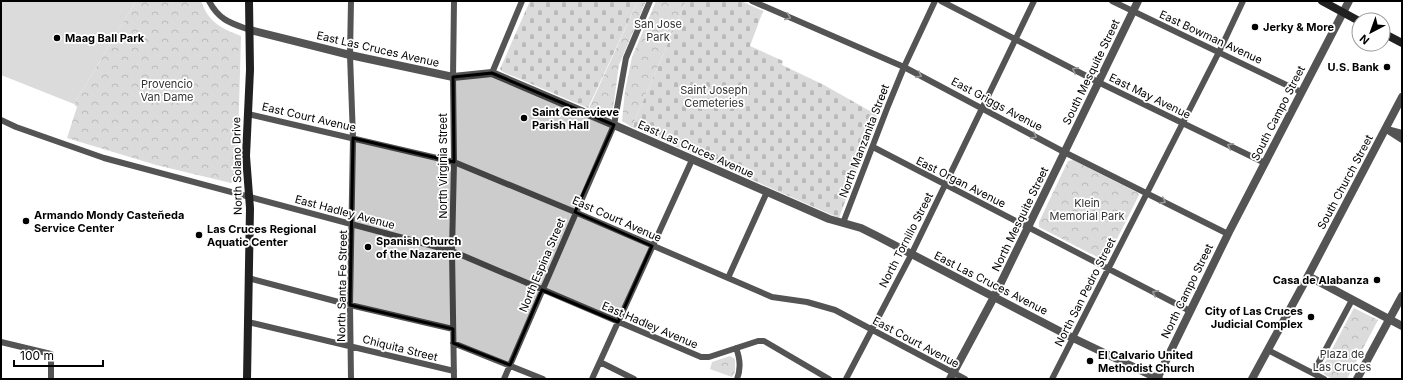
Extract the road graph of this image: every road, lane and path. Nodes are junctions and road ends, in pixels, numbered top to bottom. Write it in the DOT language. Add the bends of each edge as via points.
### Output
graph roads {
  1 [pos="209,1"];
  2 [pos="250,1"];
  3 [pos="351,1"];
  4 [pos="454,1"];
  5 [pos="522,1"];
  6 [pos="650,1"];
  7 [pos="752,1"];
  8 [pos="935,1"];
  9 [pos="941,1"];
  10 [pos="1034,1"];
  11 [pos="1112,1"];
  12 [pos="1138,1"];
  13 [pos="1244,1"];
  14 [pos="1322,1"];
  15 [pos="1349,1"];
  16 [pos="1132,12"];
  17 [pos="1343,12"];
  18 [pos="1351,16"];
  19 [pos="250,30"];
  20 [pos="1391,37"];
  21 [pos="1016,39"];
  22 [pos="1402,43"];
  23 [pos="1219,52"];
  24 [pos="350,55"];
  25 [pos="904,67"];
  26 [pos="492,73"];
  27 [pos="453,78"];
  28 [pos="1098,82"];
  29 [pos="1301,92"];
  30 [pos="1402,97"];
  31 [pos="982,108"];
  32 [pos="248,114"];
  33 [pos="1,120"];
  34 [pos="1183,123"];
  35 [pos="614,125"];
  36 [pos="1385,129"];
  37 [pos="1402,133"];
  38 [pos="353,138"];
  39 [pos="1402,140"];
  40 [pos="873,147"];
  41 [pos="1064,152"];
  42 [pos="692,160"];
  43 [pos="454,162"];
  44 [pos="1265,163"];
  45 [pos="945,185"];
  46 [pos="766,192"];
  47 [pos="1147,193"];
  48 [pos="248,196"];
  49 [pos="576,212"];
  50 [pos="843,223"];
  51 [pos="353,225"];
  52 [pos="1028,227"];
  53 [pos="1228,234"];
  54 [pos="652,246"];
  55 [pos="452,251"];
  56 [pos="911,254"];
  57 [pos="1109,269"];
  58 [pos="1308,276"];
  59 [pos="248,278"];
  60 [pos="728,278"];
  61 [pos="542,290"];
  62 [pos="1402,296"];
  63 [pos="994,297"];
  64 [pos="1352,300"];
  65 [pos="350,304"];
  66 [pos="1190,311"];
  67 [pos="1389,319"];
  68 [pos="248,322"];
  69 [pos="618,322"];
  70 [pos="1402,326"];
  71 [pos="453,329"];
  72 [pos="871,330"];
  73 [pos="1073,338"];
  74 [pos="1,342"];
  75 [pos="453,343"];
  76 [pos="350,346"];
  77 [pos="736,348"];
  78 [pos="1268,350"];
  79 [pos="600,362"];
  80 [pos="510,365"];
  81 [pos="454,371"];
  82 [pos="1313,373"];
  83 [pos="951,376"];
  84 [pos="51,379"];
  85 [pos="247,379"];
  86 [pos="351,379"];
  87 [pos="454,379"];
  88 [pos="504,379"];
  89 [pos="542,379"];
  90 [pos="592,379"];
  91 [pos="634,379"];
  92 [pos="737,379"];
  93 [pos="829,379"];
  94 [pos="846,379"];
  95 [pos="965,379"];
  96 [pos="1052,379"];
  97 [pos="1157,379"];
  98 [pos="1252,379"];
  99 [pos="1324,379"];
  100 [pos="1358,379"];
  1 -- 19 [label="street, East Las Cruces Avenue" via="215,12 224,20"];
  2 -- 19 [label="main road, North Solano Drive"];
  3 -- 24 [label="street, North Santa Fe Street"];
  4 -- 27 [label="street, North Virginia Street"];
  5 -- 26 [label="street"];
  6 -- 35 [label="street, North Espina Street" via="626,58"];
  7 -- 25 [label="street, East Griggs Avenue, one-way"];
  8 -- 25 [label="street, North Manzanita Street"];
  9 -- 21 [label="street, East May Avenue"];
  10 -- 21 [label="street, North Tornillo Street"];
  11 -- 16 [label="street, East Bowman Avenue"];
  12 -- 16 [label="street, South Mesquite Street"];
  13 -- 23 [label="street, North San Pedro Street"];
  14 -- 17 [label="main road"];
  15 -- 17 [label="street, South Campo Street"];
  16 -- 23 [label="street, East Bowman Avenue"];
  16 -- 28 [label="street, South Mesquite Street"];
  17 -- 18 [label="main road"];
  17 -- 29 [label="street, South Campo Street"];
  19 -- 24 [label="street, East Las Cruces Avenue"];
  19 -- 32 [label="main road, North Solano Drive"];
  20 -- 22 [label="main road"];
  28 -- 21 [label="street, East May Avenue, one-way"];
  21 -- 31 [label="street, North Tornillo Street"];
  23 -- 29 [label="street, East Bowman Avenue"];
  23 -- 34 [label="street, North San Pedro Street"];
  24 -- 27 [label="street, East Las Cruces Avenue"];
  24 -- 38 [label="street, North Santa Fe Street"];
  25 -- 31 [label="street, East Griggs Avenue, one-way"];
  25 -- 40 [label="street, North Manzanita Street"];
  26 -- 27 [label="street, East Las Cruces Avenue"];
  26 -- 35 [label="street, East Las Cruces Avenue"];
  27 -- 43 [label="street, North Virginia Street"];
  28 -- 34 [label="street, East May Avenue"];
  28 -- 41 [label="street, South Mesquite Street"];
  29 -- 44 [label="street, South Campo Street"];
  30 -- 36 [label="street, South Church Street"];
  31 -- 41 [label="street, East Griggs Avenue, one-way"];
  31 -- 45 [label="street, North Tornillo Street"];
  32 -- 38 [label="street, East Court Avenue"];
  32 -- 48 [label="main road, North Solano Drive"];
  33 -- 48 [label="street, East Hadley Avenue" via="104,158"];
  44 -- 34 [label="street, East May Avenue, one-way"];
  34 -- 47 [label="street, North San Pedro Street"];
  35 -- 42 [label="street, East Las Cruces Avenue"];
  35 -- 49 [label="street, North Espina Street"];
  36 -- 37 [label="street"];
  36 -- 39 [label="street"];
  36 -- 58 [label="street, South Church Street"];
  38 -- 43 [label="street, East Court Avenue"];
  38 -- 51 [label="street, North Santa Fe Street"];
  40 -- 45 [label="street, East Organ Avenue"];
  40 -- 50 [label="street, North Manzanita Street"];
  41 -- 47 [label="street, East Griggs Avenue"];
  41 -- 52 [label="street, North Mesquite Street"];
  42 -- 46 [label="street, East Las Cruces Avenue"];
  42 -- 54 [label="street"];
  43 -- 49 [label="street, East Court Avenue"];
  43 -- 55 [label="street, North Virginia Street"];
  44 -- 53 [label="street, South Campo Street"];
  45 -- 52 [label="street, East Organ Avenue"];
  45 -- 56 [label="street, North Tornillo Street"];
  46 -- 50 [label="street, East Las Cruces Avenue"];
  46 -- 60 [label="street"];
  47 -- 53 [label="street, East Griggs Avenue, one-way"];
  47 -- 57 [label="street, North San Pedro Street"];
  48 -- 51 [label="street, East Hadley Avenue"];
  48 -- 59 [label="main road, North Solano Drive"];
  49 -- 54 [label="street, East Court Avenue"];
  49 -- 61 [label="street, North Espina Street"];
  50 -- 56 [label="street, East Las Cruces Avenue" via="877,236"];
  51 -- 55 [label="street, East Hadley Avenue"];
  51 -- 65 [label="street, North Santa Fe Street"];
  52 -- 57 [label="street, East Organ Avenue"];
  52 -- 63 [label="street, North Mesquite Street"];
  53 -- 66 [label="street, North Campo Street"];
  54 -- 60 [label="street, East Court Avenue"];
  54 -- 69 [label="street"];
  55 -- 61 [label="street, East Hadley Avenue"];
  55 -- 71 [label="street, North Virginia Street"];
  56 -- 63 [label="street, East Las Cruces Avenue"];
  56 -- 72 [label="street, North Tornillo Street"];
  66 -- 57 [label="street, East Organ Avenue, one-way"];
  57 -- 73 [label="street, North San Pedro Street"];
  58 -- 64 [label="street"];
  58 -- 78 [label="street, South Church Street"];
  59 -- 65 [label="street"];
  59 -- 68 [label="main road, North Solano Drive"];
  60 -- 72 [label="street, East Court Avenue" via="772,297 808,302 835,310"];
  61 -- 69 [label="street, East Hadley Avenue"];
  61 -- 80 [label="street, North Espina Street"];
  62 -- 67 [label="street"];
  63 -- 73 [label="street, East Las Cruces Avenue"];
  63 -- 83 [label="street, North Mesquite Street"];
  64 -- 67 [label="street"];
  64 -- 82 [label="street"];
  65 -- 71 [label="street"];
  65 -- 76 [label="street, North Santa Fe Street"];
  66 -- 97 [label="street, North Campo Street"];
  67 -- 70 [label="street"];
  67 -- 100 [label="street"];
  68 -- 76 [label="street, Chiquita Street"];
  68 -- 85 [label="main road, North Solano Drive"];
  69 -- 77 [label="street, East Hadley Avenue" via="701,358"];
  69 -- 79 [label="street"];
  71 -- 75 [label="street, North Virginia Street"];
  72 -- 83 [label="street, East Court Avenue"];
  72 -- 94 [label="street, North Tornillo Street"];
  73 -- 96 [label="street, North San Pedro Street"];
  73 -- 97 [label="street, East Las Cruces Avenue"];
  74 -- 84 [label="street" via="51,354"];
  75 -- 80 [label="street"];
  75 -- 81 [label="street, North Virginia Street"];
  76 -- 81 [label="street, Chiquita Street"];
  76 -- 86 [label="street, North Santa Fe Street"];
  77 -- 92 [label="street" via="740,369"];
  77 -- 93 [label="street, East Hadley Avenue" via="764,341"];
  78 -- 82 [label="street"];
  78 -- 98 [label="street, South Church Street"];
  79 -- 90 [label="street"];
  79 -- 91 [label="street"];
  80 -- 88 [label="street, North Espina Street"];
  80 -- 89 [label="street"];
  81 -- 87 [label="street, North Virginia Street"];
  82 -- 99 [label="street"];
  83 -- 95 [label="street, East Court Avenue"];
}
